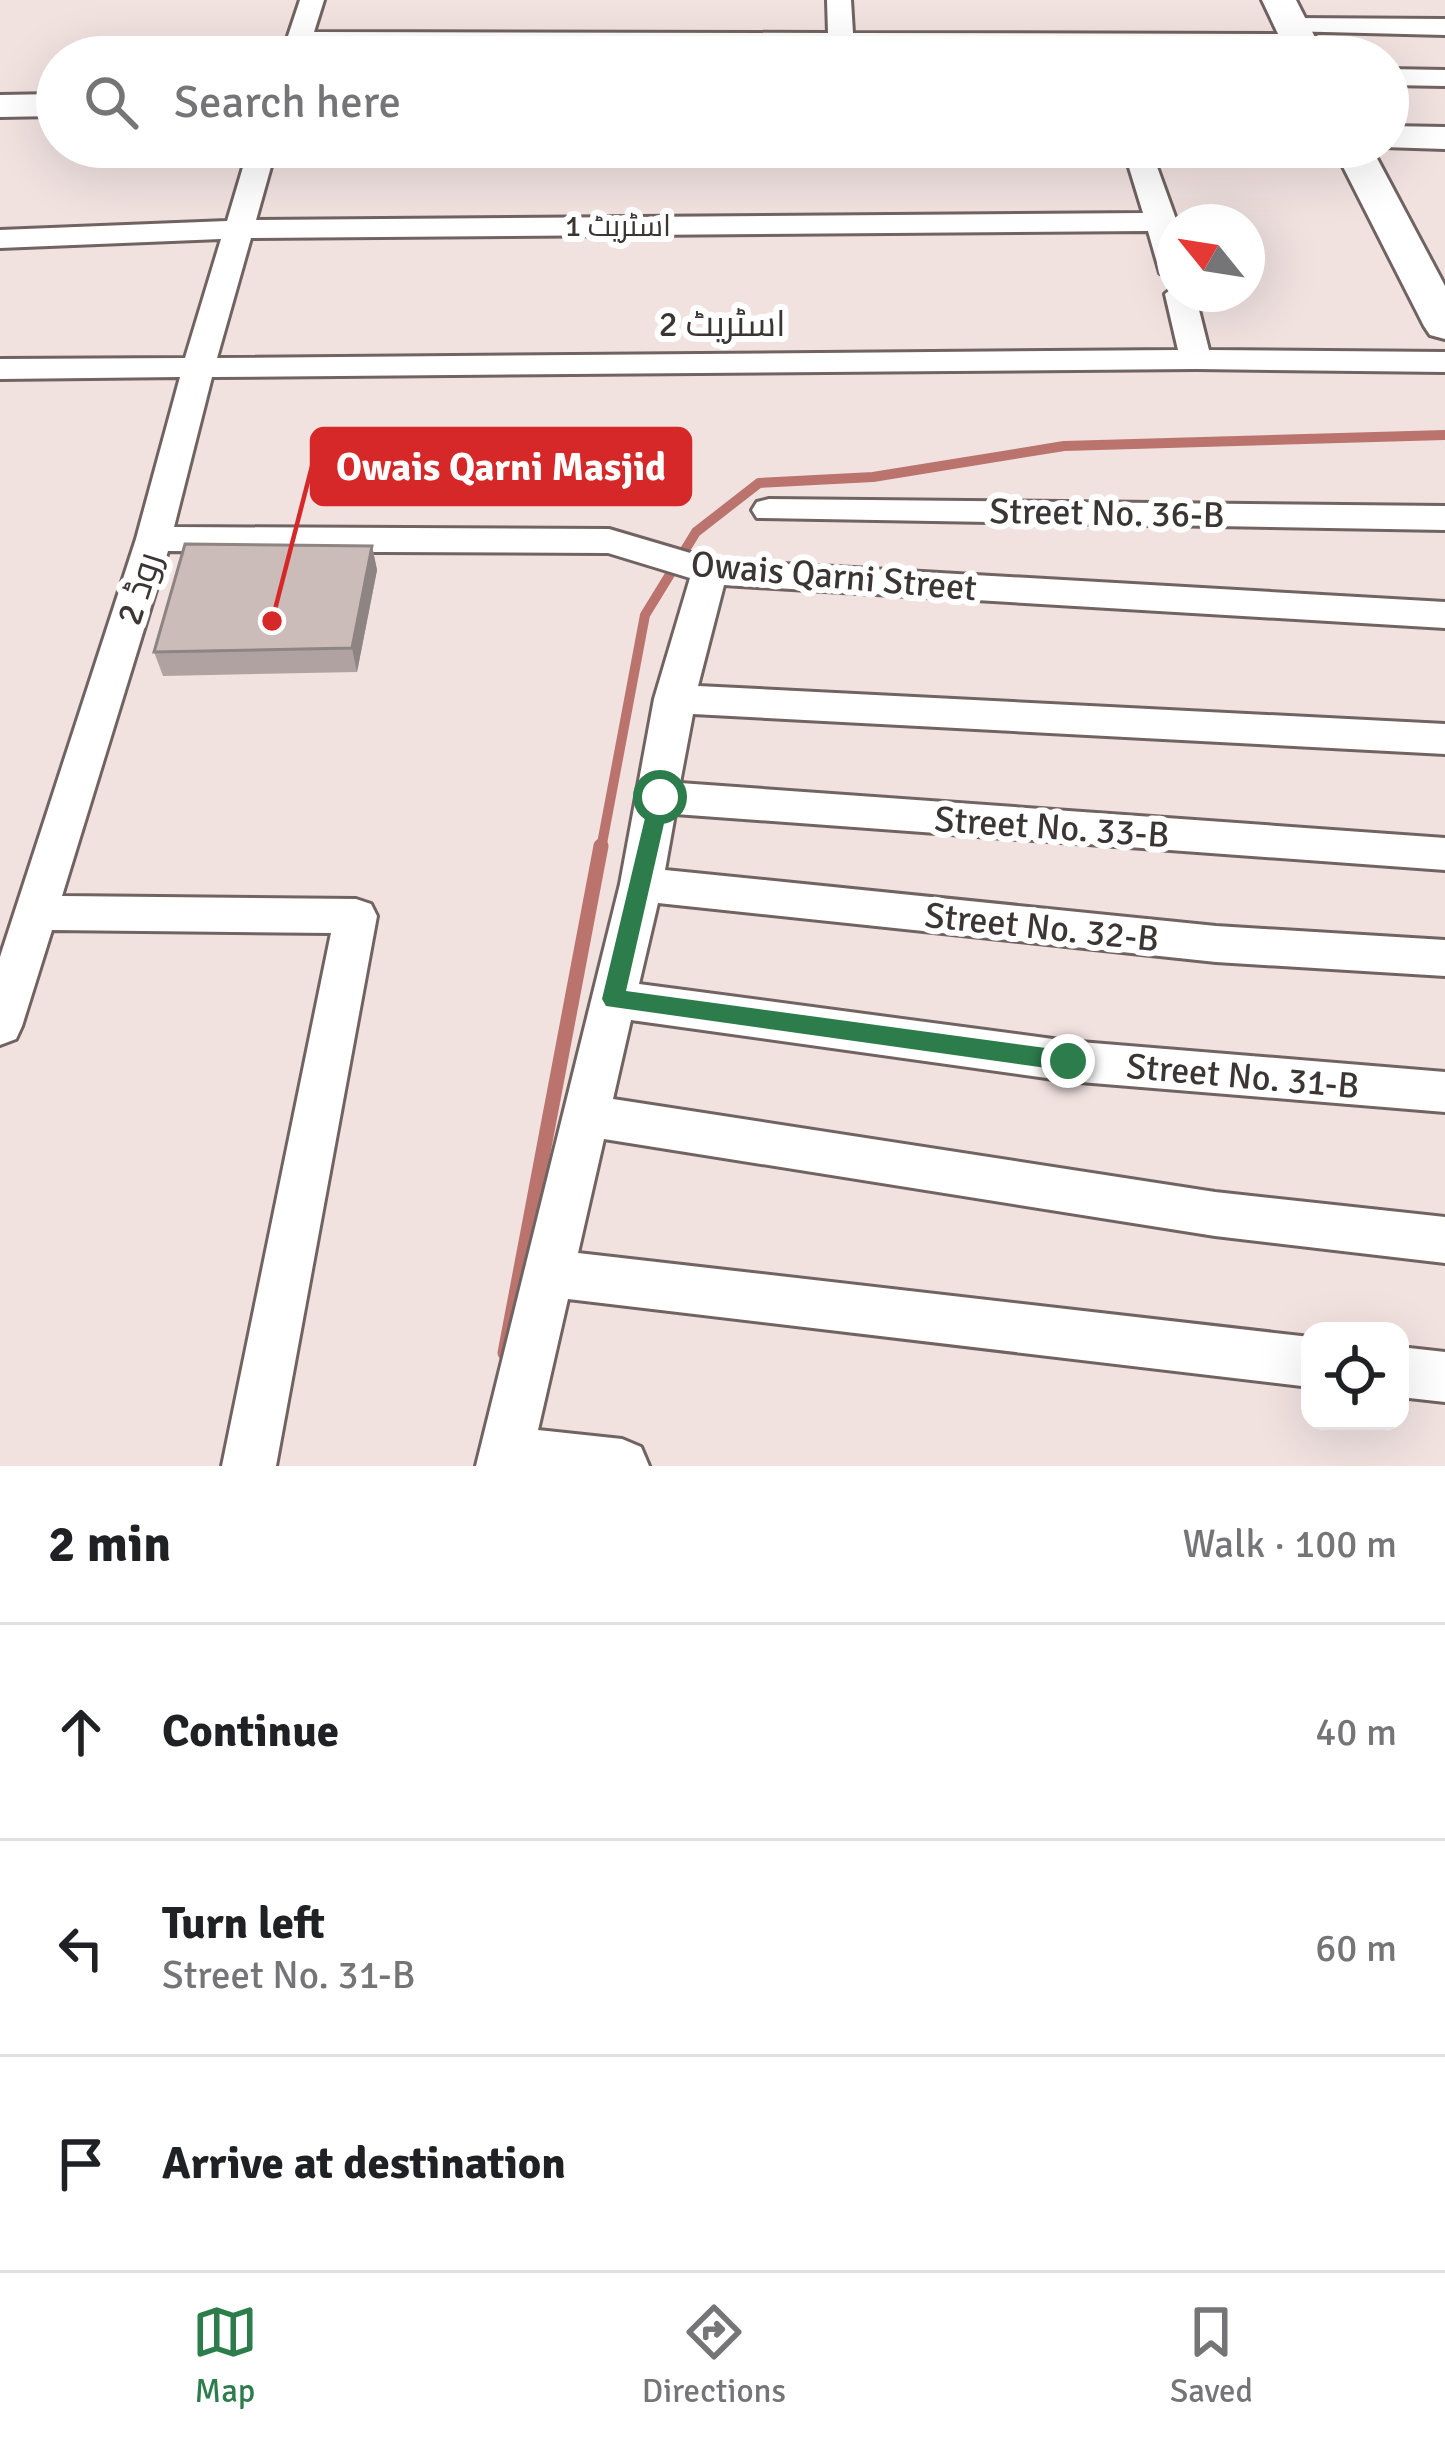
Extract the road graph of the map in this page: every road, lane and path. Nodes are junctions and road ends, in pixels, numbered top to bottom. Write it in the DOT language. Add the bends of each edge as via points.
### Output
graph roads {
  1 [pos="312,0"];
  2 [pos="839,0"];
  3 [pos="1445,27"];
  4 [pos="1294,31"];
  5 [pos="302,36"];
  6 [pos="841,36"];
  7 [pos="1042,36"];
  8 [pos="1409,77"];
  9 [pos="1445,78"];
  10 [pos="36,105"];
  11 [pos="0,106"];
  12 [pos="1445,138"];
  13 [pos="1409,142"];
  14 [pos="257,168"];
  15 [pos="1144,168"];
  16 [pos="1376,168"];
  17 [pos="1157,207"];
  18 [pos="1157,222"];
  19 [pos="241,229"];
  20 [pos="0,238"];
  21 [pos="1429,268"];
  22 [pos="1184,312"];
  23 [pos="1445,326"];
  24 [pos="1196,359"];
  25 [pos="1445,362"];
  26 [pos="199,364"];
  27 [pos="0,369"];
  28 [pos="769,509"];
  29 [pos="1445,518"];
  30 [pos="154,539"];
  31 [pos="698,567"];
  32 [pos="1445,615"];
  33 [pos="673,699"];
  34 [pos="1445,739"];
  35 [pos="660,797"];
  36 [pos="1445,854"];
  37 [pos="640,884"];
  38 [pos="35,913"];
  39 [pos="1445,958"];
  40 [pos="614,999"];
  41 [pos="0,1026"];
  42 [pos="1445,1092"];
  43 [pos="583,1115"];
  44 [pos="1445,1240"];
  45 [pos="546,1274"];
  46 [pos="1301,1361"];
  47 [pos="1409,1373"];
  48 [pos="1445,1377"];
  49 [pos="504,1460"];
  50 [pos="249,1466"];
  51 [pos="622,1466"];
  1 -- 5 [label="street"];
  2 -- 6 [label="street"];
  3 -- 4 [label="street"];
  4 -- 7 [label="street"];
  8 -- 9 [label="street"];
  10 -- 11 [label="main road"];
  12 -- 13 [label="main road"];
  14 -- 19 [label="street, روڈ 2"];
  15 -- 17 [label="street"];
  16 -- 21 [label="main road"];
  18 -- 19 [label="street, اسٹریٹ 1"];
  19 -- 20 [label="street, اسٹریٹ 1"];
  19 -- 26 [label="street, روڈ 2"];
  21 -- 23 [label="main road"];
  22 -- 24 [label="street"];
  24 -- 25 [label="street, اسٹریٹ 2"];
  24 -- 26 [label="street, اسٹریٹ 2"];
  26 -- 27 [label="street, اسٹریٹ 2"];
  26 -- 30 [label="street, روڈ 2"];
  28 -- 29 [label="street, Street No. 36-B"];
  30 -- 31 [label="street, Owais Qarni Street" via="609,541"];
  30 -- 38 [label="street, روڈ 2"];
  31 -- 32 [label="street, Owais Qarni Street"];
  31 -- 33 [label="street"];
  33 -- 34 [label="street"];
  33 -- 35 [label="street"];
  35 -- 36 [label="street, Street No. 33-B"];
  35 -- 37 [label="street"];
  37 -- 39 [label="street, Street No. 32-B" via="1216,944"];
  37 -- 40 [label="street"];
  38 -- 41 [label="street, روڈ 2"];
  38 -- 50 [label="street" via="356,916"];
  40 -- 42 [label="street, Street No. 31-B" via="1068,1061"];
  40 -- 43 [label="street"];
  43 -- 44 [label="street" via="1215,1214"];
  43 -- 45 [label="street"];
  45 -- 46 [label="street"];
  45 -- 49 [label="street"];
  47 -- 48 [label="street"];
  49 -- 51 [label="street"];
}
